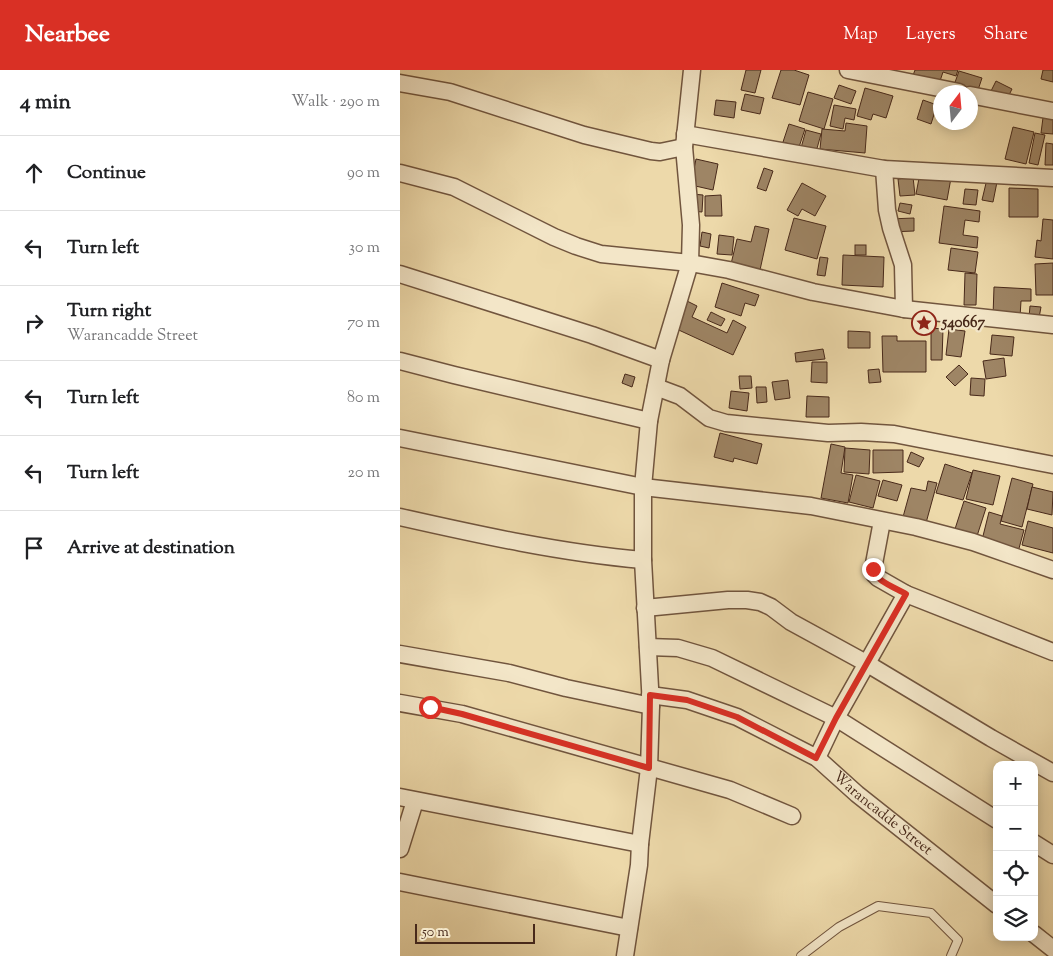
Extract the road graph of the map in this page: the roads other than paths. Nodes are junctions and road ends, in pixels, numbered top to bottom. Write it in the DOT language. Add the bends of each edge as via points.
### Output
graph roads {
  1 [pos="692,70"];
  2 [pos="848,70"];
  3 [pos="400,83"];
  4 [pos="933,87"];
  5 [pos="978,97"];
  6 [pos="1052,111"];
  7 [pos="685,141"];
  8 [pos="884,170"];
  9 [pos="400,173"];
  10 [pos="1053,178"];
  11 [pos="690,263"];
  12 [pos="400,274"];
  13 [pos="904,309"];
  14 [pos="1053,325"];
  15 [pos="661,360"];
  16 [pos="400,361"];
  17 [pos="656,387"];
  18 [pos="649,421"];
  19 [pos="400,438"];
  20 [pos="1053,465"];
  21 [pos="643,487"];
  22 [pos="400,517"];
  23 [pos="882,520"];
  24 [pos="643,560"];
  25 [pos="1053,570"];
  26 [pos="906,594"];
  27 [pos="645,608"];
  28 [pos="648,647"];
  29 [pos="1053,652"];
  30 [pos="400,654"];
  31 [pos="866,663"];
  32 [pos="651,700"];
  33 [pos="400,703"];
  34 [pos="836,718"];
  35 [pos="816,758"];
  36 [pos="649,768"];
  37 [pos="1053,773"];
  38 [pos="407,799"];
  39 [pos="792,816"];
  40 [pos="993,817"];
  41 [pos="640,844"];
  42 [pos="1038,846"];
  43 [pos="400,849"];
  44 [pos="1053,855"];
  45 [pos="400,882"];
  46 [pos="993,902"];
  47 [pos="629,928"];
  48 [pos="1038,937"];
  49 [pos="1053,949"];
  50 [pos="625,956"];
  51 [pos="801,956"];
  52 [pos="951,956"];
  1 -- 7 [label="street"];
  2 -- 4 [label="street"];
  3 -- 7 [label="street" via="450,92 584,135 651,151 665,152"];
  5 -- 6 [label="street"];
  7 -- 8 [label="street"];
  7 -- 11 [label="street" via="691,225"];
  8 -- 10 [label="street"];
  8 -- 13 [label="street" via="887,210 903,265"];
  9 -- 11 [label="street" via="454,188 576,246 601,254"];
  11 -- 13 [label="street" via="813,292"];
  11 -- 15 [label="street"];
  12 -- 15 [label="street"];
  13 -- 14 [label="street"];
  15 -- 17 [label="street"];
  16 -- 18 [label="street"];
  17 -- 18 [label="street"];
  17 -- 20 [label="street" via="680,396 709,418 726,423 828,433 894,434"];
  18 -- 21 [label="street"];
  19 -- 21 [label="street"];
  21 -- 23 [label="street" via="811,506"];
  21 -- 24 [label="street"];
  22 -- 24 [label="street" via="503,540"];
  23 -- 25 [label="street" via="973,542"];
  23 -- 26 [label="street" via="874,574"];
  24 -- 27 [label="street"];
  26 -- 29 [label="street"];
  26 -- 31 [label="street"];
  27 -- 28 [label="street"];
  27 -- 31 [label="street" via="728,600 760,602"];
  28 -- 32 [label="street"];
  28 -- 34 [label="street" via="678,648 712,658"];
  30 -- 32 [label="street, Warancadde Street" via="509,673 566,688"];
  31 -- 34 [label="street"];
  31 -- 37 [label="street"];
  32 -- 35 [label="street, Warancadde Street" via="687,700 737,717"];
  32 -- 36 [label="street"];
  33 -- 36 [label="street" via="462,714"];
  34 -- 35 [label="street"];
  34 -- 40 [label="street"];
  35 -- 46 [label="street, Warancadde Street" via="856,794"];
  36 -- 39 [label="street" via="730,790"];
  36 -- 41 [label="street"];
  38 -- 41 [label="street"];
  38 -- 43 [label="street"];
  41 -- 47 [label="street"];
  42 -- 44 [label="street"];
  45 -- 47 [label="street"];
  47 -- 50 [label="street"];
  48 -- 49 [label="street"];
  51 -- 52 [label="lane" via="839,928 878,906 931,913 958,940"];
}
